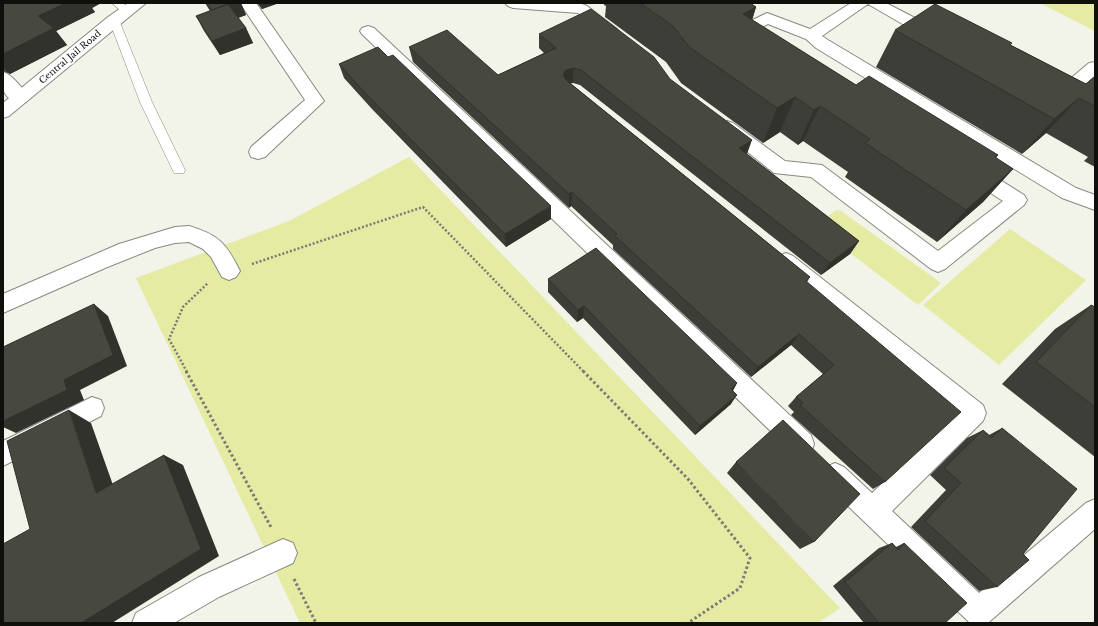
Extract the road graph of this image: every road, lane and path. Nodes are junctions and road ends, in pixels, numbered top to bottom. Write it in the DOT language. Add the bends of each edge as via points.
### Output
graph roads {
  1 [pos="248,3"];
  2 [pos="513,3"];
  3 [pos="861,3"];
  4 [pos="875,3"];
  5 [pos="588,6"];
  6 [pos="124,9"];
  7 [pos="748,29"];
  8 [pos="368,31"];
  9 [pos="812,35"];
  10 [pos="624,40"];
  11 [pos="952,45"];
  12 [pos="1095,67"];
  13 [pos="3,78"];
  14 [pos="1042,95"];
  15 [pos="20,98"];
  16 [pos="3,112"];
  17 [pos="712,116"];
  18 [pos="258,152"];
  19 [pos="956,162"];
  20 [pos="179,170"];
  21 [pos="1095,203"];
  22 [pos="770,249"];
  23 [pos="229,271"];
  24 [pos="3,304"];
  25 [pos="92,408"];
  26 [pos="3,454"];
  27 [pos="873,512"];
  28 [pos="1095,512"];
  29 [pos="269,524"];
  30 [pos="283,553"];
  31 [pos="973,617"];
  32 [pos="146,623"];
  33 [pos="688,623"];
  1 -- 18 [label="street" via="315,101"];
  2 -- 5 [label="street"];
  3 -- 9 [label="street"];
  4 -- 11 [label="street"];
  5 -- 10 [label="street"];
  6 -- 15 [label="street, Central Jail Road"];
  6 -- 20 [label="lane" via="146,102"];
  7 -- 9 [label="street" via="767,18"];
  8 -- 27 [label="street"];
  9 -- 21 [label="street" via="822,44 1069,193"];
  12 -- 14 [label="street" via="1064,93 1054,97"];
  13 -- 15 [label="street"];
  15 -- 16 [label="street, Central Jail Road"];
  17 -- 19 [label="street" via="781,168 815,170 938,263 1017,200"];
  22 -- 27 [label="street" via="974,413"];
  23 -- 24 [label="street" via="215,245 187,234 148,241"];
  23 -- 29 [label="path" via="216,275 182,308 169,338"];
  23 -- 33 [label="path" via="423,207 688,479 750,558 740,588"];
  25 -- 26 [label="street"];
  27 -- 31 [label="street"];
  28 -- 31 [label="street"];
  30 -- 32 [label="street" via="209,587"];
}
